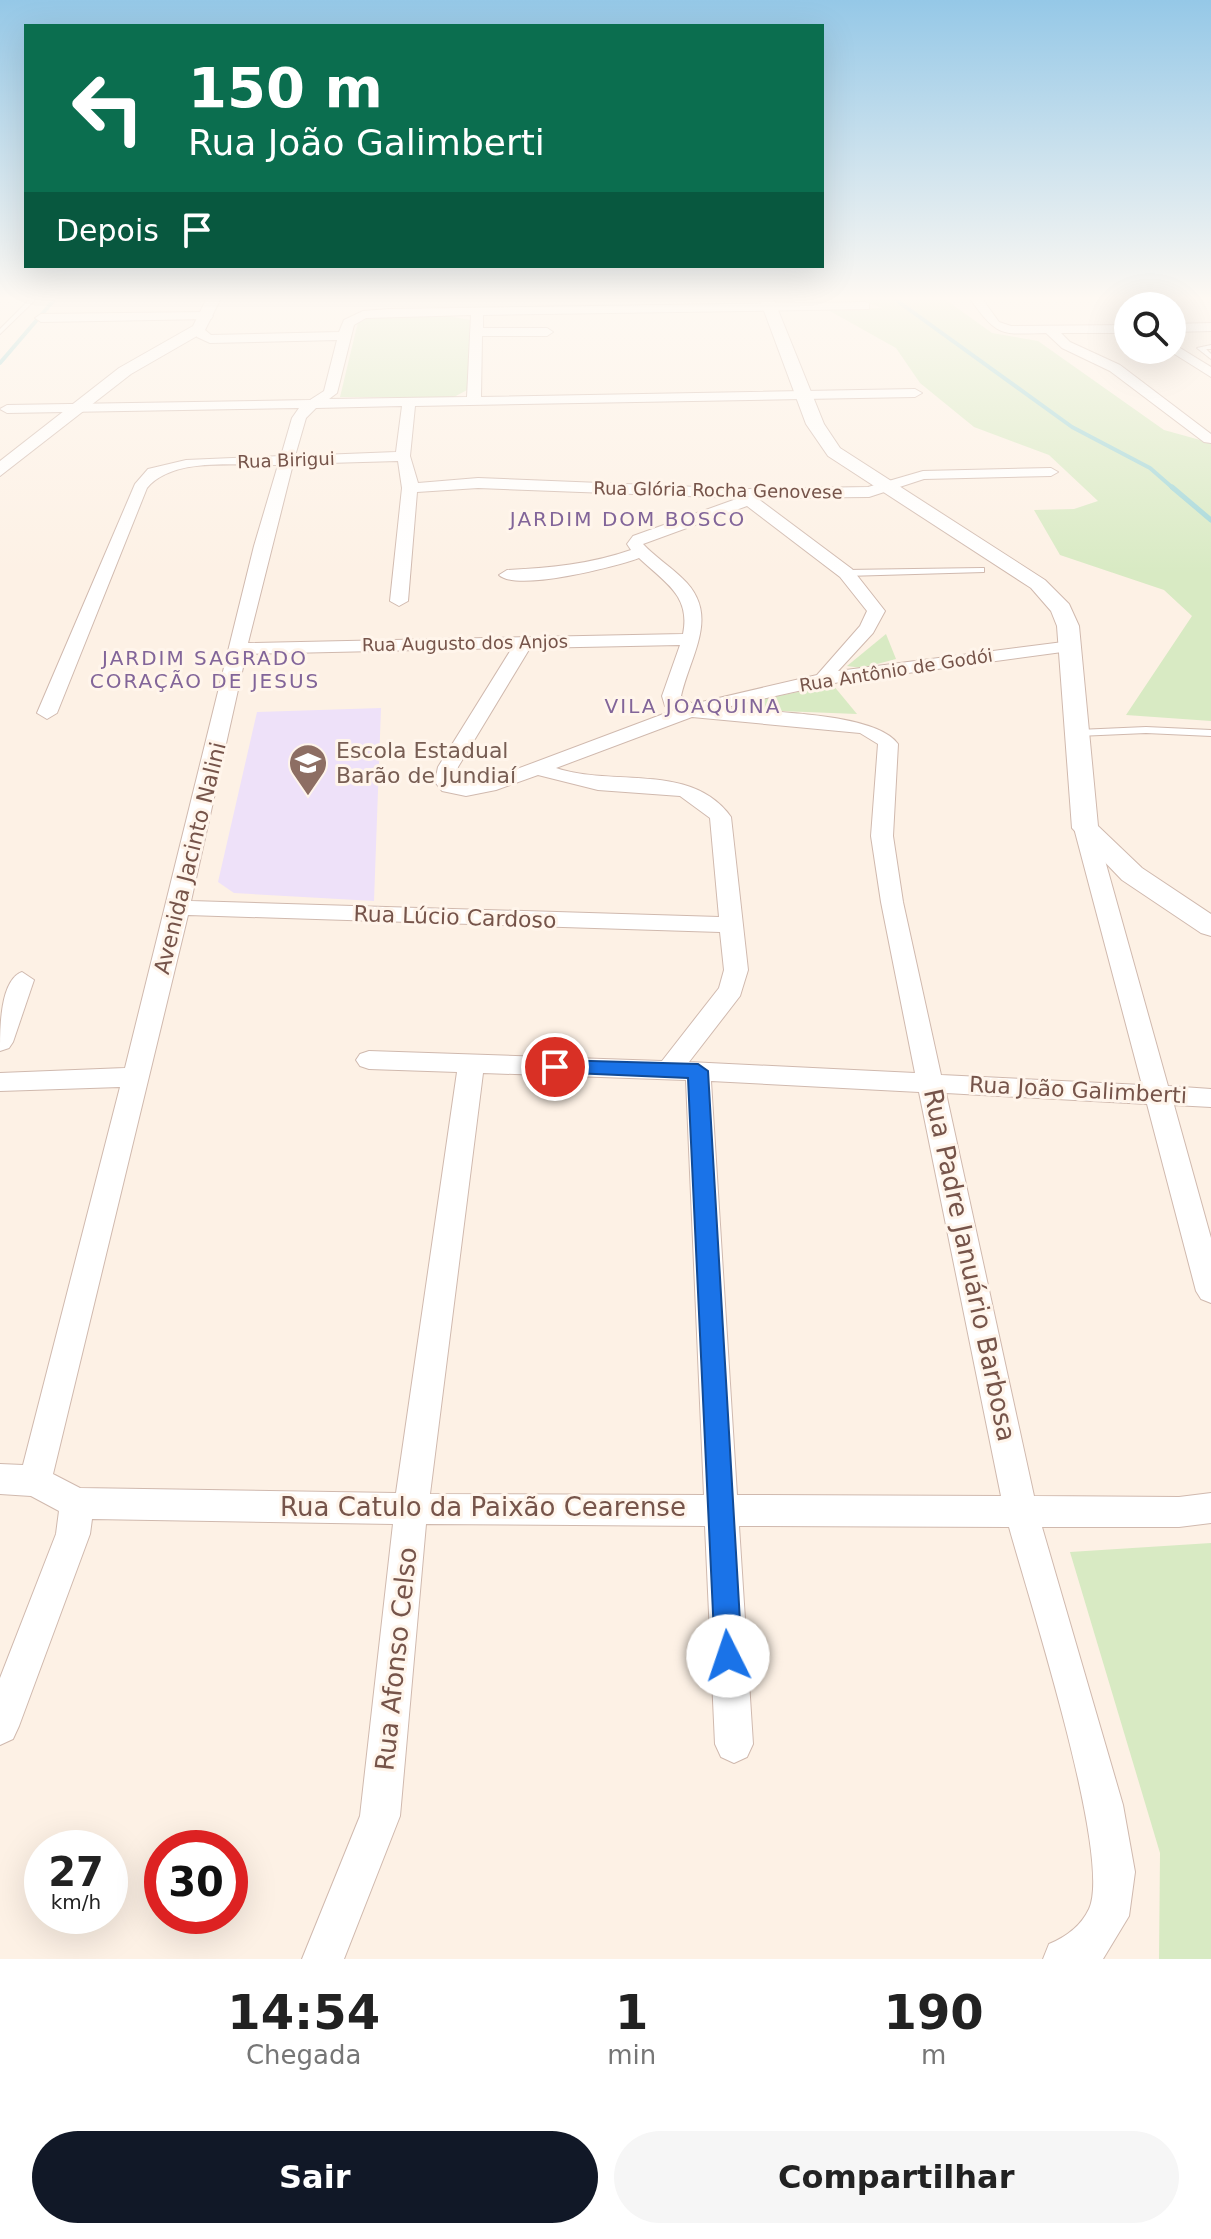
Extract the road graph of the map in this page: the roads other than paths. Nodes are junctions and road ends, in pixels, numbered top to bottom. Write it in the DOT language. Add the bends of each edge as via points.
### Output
graph roads {
  1 [pos="98,391"];
  2 [pos="330,391"];
  3 [pos="474,391"];
  4 [pos="802,391"];
  5 [pos="1146,391"];
  6 [pos="915,393"];
  7 [pos="803,395"];
  8 [pos="474,400"];
  9 [pos="409,401"];
  10 [pos="317,403"];
  11 [pos="74,408"];
  12 [pos="7,409"];
  13 [pos="1209,439"];
  14 [pos="405,460"];
  15 [pos="286,461"];
  16 [pos="0,470"];
  17 [pos="1051,472"];
  18 [pos="478,483"];
  19 [pos="884,487"];
  20 [pos="410,488"];
  21 [pos="748,497"];
  22 [pos="638,546"];
  23 [pos="981,570"];
  24 [pos="846,573"];
  25 [pos="507,575"];
  26 [pos="399,601"];
  27 [pos="690,639"];
  28 [pos="525,642"];
  29 [pos="1071,646"];
  30 [pos="240,649"];
  31 [pos="823,680"];
  32 [pos="692,711"];
  33 [pos="47,713"];
  34 [pos="1078,733"];
  35 [pos="1211,733"];
  36 [pos="539,769"];
  37 [pos="1085,828"];
  38 [pos="178,908"];
  39 [pos="732,925"];
  40 [pos="1211,927"];
  41 [pos="22,980"];
  42 [pos="0,1042"];
  43 [pos="369,1060"];
  44 [pos="471,1064"];
  45 [pos="668,1071"];
  46 [pos="698,1071"];
  47 [pos="136,1077"];
  48 [pos="0,1082"];
  49 [pos="933,1083"];
  50 [pos="1159,1094"];
  51 [pos="1211,1098"];
  52 [pos="1211,1291"];
  53 [pos="0,1479"];
  54 [pos="35,1481"];
  55 [pos="77,1503"];
  56 [pos="1211,1508"];
  57 [pos="411,1509"];
  58 [pos="719,1509"];
  59 [pos="1021,1511"];
  60 [pos="0,1726"];
  61 [pos="734,1744"];
  62 [pos="323,1959"];
  63 [pos="1064,1959"];
  1 -- 11 [label="street"];
  2 -- 10 [label="street, Avenida Jacinto Nalini"];
  3 -- 8 [label="street"];
  4 -- 7 [label="street"];
  5 -- 13 [label="street"];
  6 -- 7 [label="street"];
  7 -- 8 [label="street"];
  7 -- 19 [label="street" via="834,452"];
  8 -- 9 [label="street"];
  9 -- 10 [label="street"];
  9 -- 14 [label="street"];
  10 -- 11 [label="street"];
  10 -- 15 [label="street, Avenida Jacinto Nalini" via="302,412"];
  11 -- 12 [label="street"];
  11 -- 16 [label="street"];
  14 -- 15 [label="street, Rua Birigui"];
  14 -- 18 [label="street, Rua Glória Rocha Genovese" via="438,476"];
  14 -- 20 [label="street"];
  15 -- 30 [label="street, Avenida Jacinto Nalini"];
  15 -- 33 [label="street, Rua Birigui" via="170,466 153,472 140,487"];
  17 -- 19 [label="street, Rua Glória Rocha Genovese" via="923,475"];
  18 -- 20 [label="street, Rua Glória Rocha Genovese"];
  18 -- 21 [label="street, Rua Glória Rocha Genovese"];
  19 -- 21 [label="street, Rua Glória Rocha Genovese"];
  19 -- 29 [label="street" via="1038,584 1061,609"];
  20 -- 26 [label="street"];
  21 -- 22 [label="street"];
  21 -- 24 [label="street"];
  22 -- 25 [label="street" via="584,569"];
  22 -- 27 [label="street" via="691,603"];
  23 -- 24 [label="lane"];
  24 -- 31 [label="street" via="876,611 866,632 834,659"];
  27 -- 28 [label="street, Rua Augusto dos Anjos"];
  27 -- 32 [label="street" via="669,697"];
  28 -- 30 [label="street, Rua Augusto dos Anjos"];
  28 -- 36 [label="street, Rua Antônio de Godói" via="448,767 445,782 474,789"];
  29 -- 31 [label="street, Rua Antônio de Godói"];
  29 -- 34 [label="street"];
  30 -- 38 [label="street, Avenida Jacinto Nalini"];
  31 -- 32 [label="street, Rua Antônio de Godói"];
  32 -- 36 [label="street, Rua Antônio de Godói"];
  32 -- 49 [label="street, Rua Padre Januário Barbosa" via="864,728 888,744 882,836"];
  34 -- 35 [label="lane"];
  34 -- 37 [label="street"];
  36 -- 39 [label="street" via="568,781 675,788 712,804 720,817"];
  37 -- 40 [label="street" via="1132,874"];
  37 -- 50 [label="street"];
  38 -- 39 [label="street, Rua Lúcio Cardoso"];
  38 -- 47 [label="street, Avenida Jacinto Nalini"];
  39 -- 45 [label="street" via="736,970 731,990"];
  41 -- 42 [label="street"];
  43 -- 44 [label="street, Rua João Galimberti"];
  44 -- 45 [label="street, Rua João Galimberti"];
  44 -- 57 [label="street, Rua Afonso Celso"];
  45 -- 46 [label="street, Rua João Galimberti"];
  46 -- 49 [label="street, Rua João Galimberti"];
  46 -- 58 [label="street"];
  47 -- 48 [label="street"];
  47 -- 54 [label="street, Avenida Jacinto Nalini"];
  49 -- 50 [label="street, Rua João Galimberti"];
  49 -- 59 [label="street, Rua Padre Januário Barbosa"];
  50 -- 51 [label="street, Rua João Galimberti"];
  50 -- 52 [label="street"];
  53 -- 54 [label="street, Rua Catulo da Paixão Cearense"];
  54 -- 55 [label="street, Rua Catulo da Paixão Cearense"];
  55 -- 57 [label="street, Rua Catulo da Paixão Cearense"];
  55 -- 60 [label="street" via="73,1534"];
  56 -- 59 [label="street, Rua Catulo da Paixão Cearense"];
  57 -- 58 [label="street, Rua Catulo da Paixão Cearense"];
  57 -- 62 [label="street, Rua Afonso Celso" via="380,1816"];
  58 -- 59 [label="street, Rua Catulo da Paixão Cearense"];
  58 -- 61 [label="street"];
  59 -- 63 [label="street, Rua Padre Januário Barbosa" via="1104,1805 1115,1872 1109,1916 1083,1951"];
}
